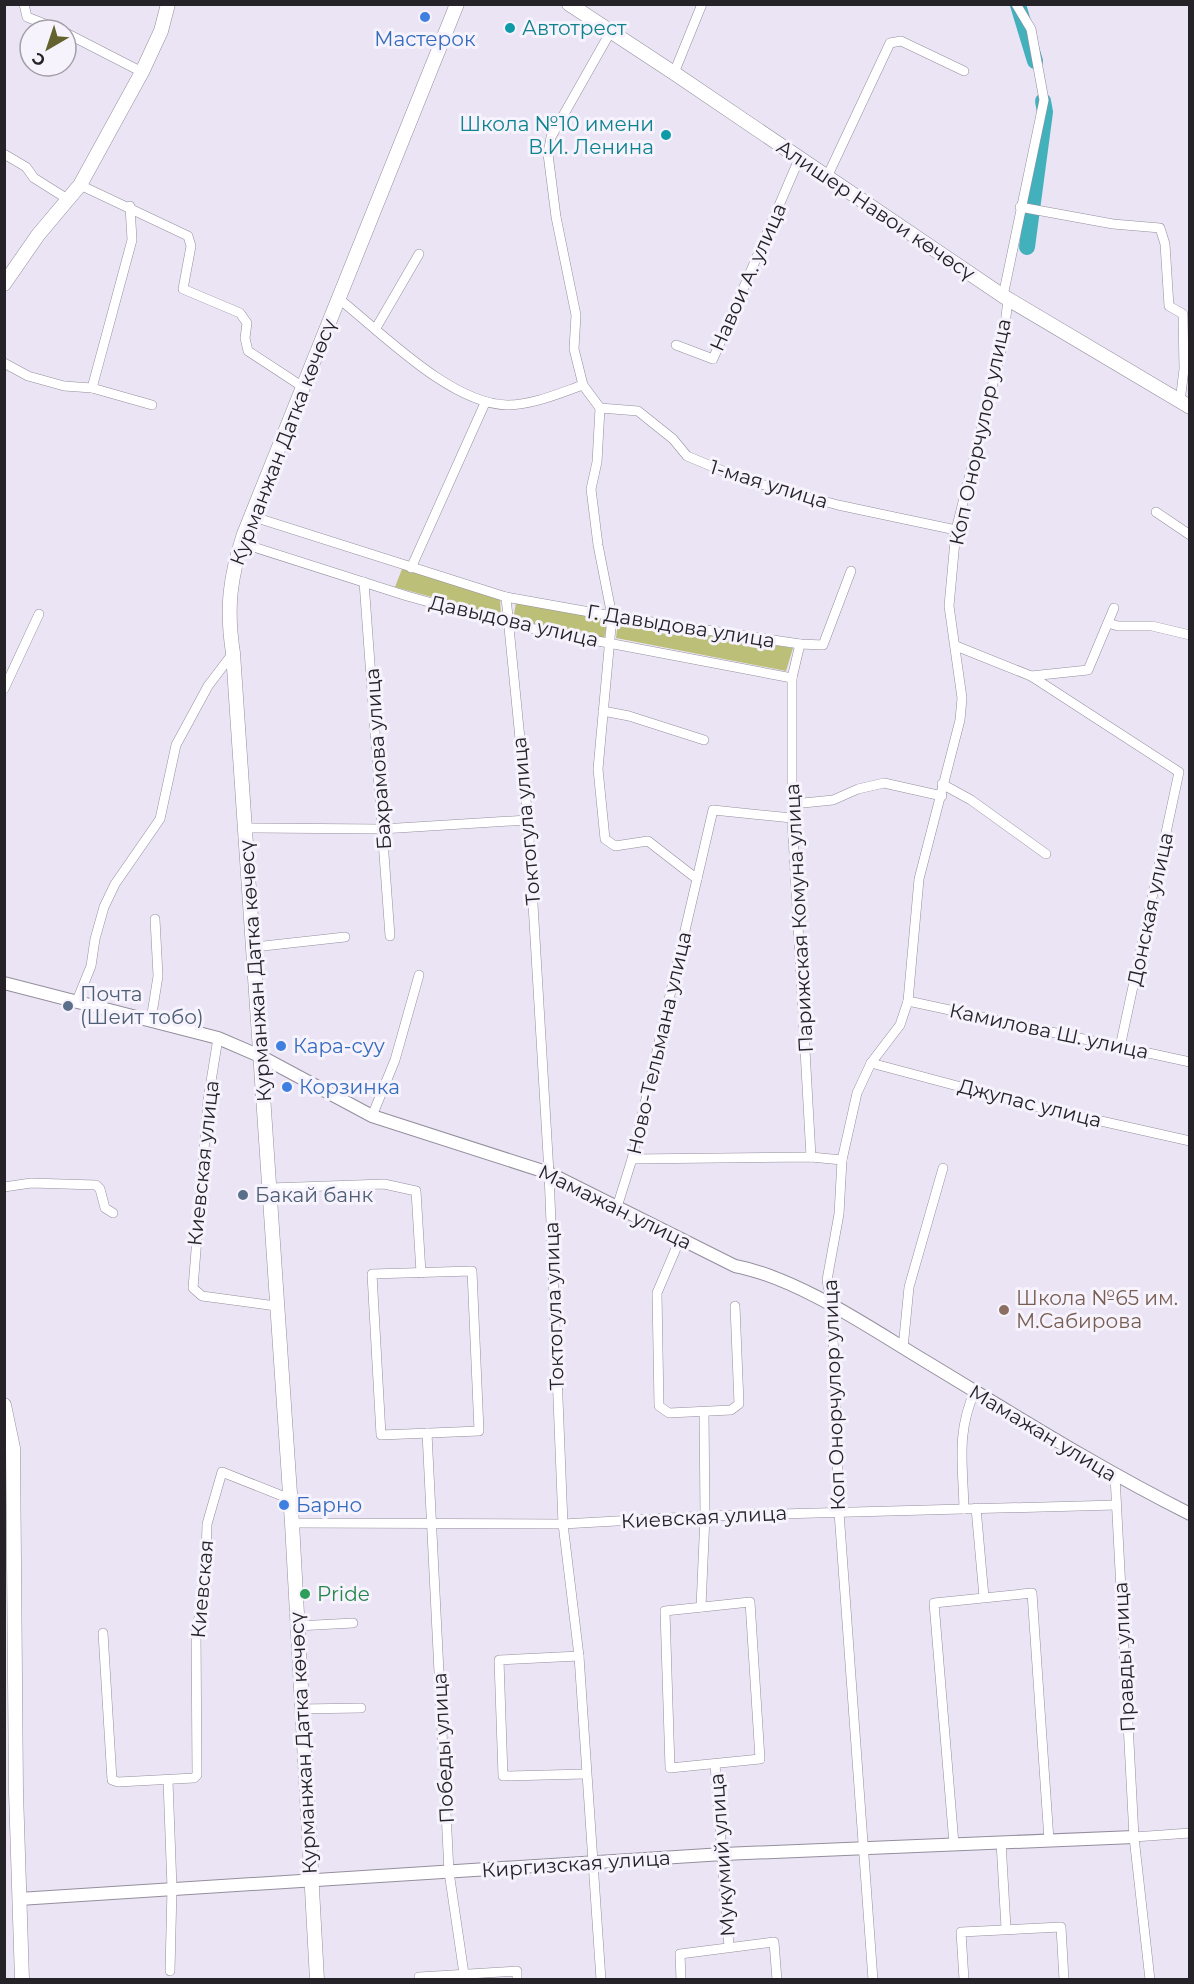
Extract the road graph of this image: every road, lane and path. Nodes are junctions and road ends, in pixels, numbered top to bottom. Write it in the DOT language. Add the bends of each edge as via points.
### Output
graph roads {
  1 [pos="24,4"];
  2 [pos="168,4"];
  3 [pos="458,4"];
  4 [pos="569,4"];
  5 [pos="702,4"];
  6 [pos="1016,4"];
  7 [pos="30,18"];
  8 [pos="611,31"];
  9 [pos="78,39"];
  10 [pos="142,72"];
  11 [pos="964,72"];
  12 [pos="674,73"];
  13 [pos="4,154"];
  14 [pos="799,159"];
  15 [pos="827,177"];
  16 [pos="80,185"];
  17 [pos="69,200"];
  18 [pos="130,206"];
  19 [pos="1020,207"];
  20 [pos="419,255"];
  21 [pos="4,284"];
  22 [pos="338,298"];
  23 [pos="1006,298"];
  24 [pos="376,328"];
  25 [pos="676,345"];
  26 [pos="4,363"];
  27 [pos="583,385"];
  28 [pos="303,387"];
  29 [pos="92,388"];
  30 [pos="485,403"];
  31 [pos="1185,404"];
  32 [pos="152,405"];
  33 [pos="600,408"];
  34 [pos="1156,512"];
  35 [pos="251,516"];
  36 [pos="956,530"];
  37 [pos="1190,535"];
  38 [pos="241,543"];
  39 [pos="411,568"];
  40 [pos="851,571"];
  41 [pos="364,582"];
  42 [pos="506,597"];
  43 [pos="1114,608"];
  44 [pos="39,614"];
  45 [pos="612,616"];
  46 [pos="1108,623"];
  47 [pos="508,624"];
  48 [pos="1190,635"];
  49 [pos="609,643"];
  50 [pos="800,644"];
  51 [pos="956,646"];
  52 [pos="233,653"];
  53 [pos="7,673"];
  54 [pos="1031,676"];
  55 [pos="792,678"];
  56 [pos="4,689"];
  57 [pos="603,711"];
  58 [pos="705,740"];
  59 [pos="942,783"];
  60 [pos="942,796"];
  61 [pos="793,804"];
  62 [pos="792,818"];
  63 [pos="528,820"];
  64 [pos="244,828"];
  65 [pos="382,829"];
  66 [pos="1046,854"];
  67 [pos="697,879"];
  68 [pos="155,919"];
  69 [pos="390,936"];
  70 [pos="345,937"];
  71 [pos="254,947"];
  72 [pos="419,975"];
  73 [pos="4,983"];
  74 [pos="908,1001"];
  75 [pos="76,1003"];
  76 [pos="151,1020"];
  77 [pos="218,1038"];
  78 [pos="1120,1047"];
  79 [pos="262,1057"];
  80 [pos="1190,1062"];
  81 [pos="871,1063"];
  82 [pos="372,1116"];
  83 [pos="1190,1141"];
  84 [pos="811,1157"];
  85 [pos="632,1159"];
  86 [pos="842,1160"];
  87 [pos="943,1168"];
  88 [pos="549,1173"];
  89 [pos="4,1187"];
  90 [pos="270,1188"];
  91 [pos="617,1207"];
  92 [pos="113,1213"];
  93 [pos="680,1239"];
  94 [pos="421,1273"];
  95 [pos="276,1306"];
  96 [pos="735,1306"];
  97 [pos="832,1306"];
  98 [pos="903,1347"];
  99 [pos="975,1391"];
  100 [pos="4,1405"];
  101 [pos="704,1412"];
  102 [pos="427,1433"];
  103 [pos="1115,1476"];
  104 [pos="290,1499"];
  105 [pos="1116,1505"];
  106 [pos="976,1508"];
  107 [pos="964,1509"];
  108 [pos="839,1512"];
  109 [pos="1190,1514"];
  110 [pos="705,1516"];
  111 [pos="432,1522"];
  112 [pos="292,1523"];
  113 [pos="563,1524"];
  114 [pos="984,1597"];
  115 [pos="701,1607"];
  116 [pos="353,1623"];
  117 [pos="297,1626"];
  118 [pos="103,1633"];
  119 [pos="579,1656"];
  120 [pos="361,1708"];
  121 [pos="301,1709"];
  122 [pos="715,1764"];
  123 [pos="585,1774"];
  124 [pos="168,1781"];
  125 [pos="10,1793"];
  126 [pos="1190,1833"];
  127 [pos="1134,1837"];
  128 [pos="1049,1840"];
  129 [pos="1001,1842"];
  130 [pos="954,1844"];
  131 [pos="863,1848"];
  132 [pos="723,1854"];
  133 [pos="592,1864"];
  134 [pos="449,1872"];
  135 [pos="310,1882"];
  136 [pos="172,1888"];
  137 [pos="19,1899"];
  138 [pos="1006,1929"];
  139 [pos="729,1947"];
  140 [pos="170,1971"];
  141 [pos="464,1974"];
  142 [pos="21,1980"];
  143 [pos="317,1980"];
  144 [pos="419,1980"];
  145 [pos="517,1980"];
  146 [pos="601,1980"];
  147 [pos="681,1980"];
  148 [pos="777,1980"];
  149 [pos="873,1980"];
  150 [pos="964,1980"];
  151 [pos="1064,1980"];
  152 [pos="1150,1980"];
  1 -- 7 [label="street"];
  2 -- 10 [label="main road" via="161,31"];
  3 -- 22 [label="main road, Курманжан Датка көчөсү"];
  4 -- 8 [label="main road, Алишер Навои көчөсү"];
  5 -- 12 [label="street"];
  6 -- 19 [label="street, Коп Онорчулор улица" via="1031,29 1044,100"];
  8 -- 12 [label="main road, Алишер Навои көчөсү"];
  8 -- 27 [label="street" via="551,138 548,154 576,315 574,349"];
  9 -- 10 [label="street"];
  10 -- 16 [label="main road"];
  11 -- 15 [label="street" via="901,41 890,43"];
  12 -- 14 [label="main road, Алишер Навои көчөсү"];
  13 -- 17 [label="street"];
  14 -- 15 [label="main road, Алишер Навои көчөсү"];
  14 -- 25 [label="street, Навои А. улица" via="713,359"];
  15 -- 23 [label="main road, Алишер Навои көчөсү"];
  16 -- 17 [label="main road"];
  16 -- 18 [label="street"];
  17 -- 21 [label="main road" via="38,235"];
  18 -- 28 [label="street" via="188,236 191,246 183,289 240,313 247,323 248,351"];
  18 -- 29 [label="street" via="132,240"];
  19 -- 23 [label="street, Коп Онорчулор улица"];
  19 -- 31 [label="street" via="1113,224 1160,228 1165,244 1169,306 1183,314"];
  20 -- 24 [label="street"];
  22 -- 24 [label="street"];
  22 -- 28 [label="main road, Курманжан Датка көчөсү"];
  23 -- 31 [label="main road, Алишер Навои көчөсү"];
  23 -- 36 [label="street, Коп Онорчулор улица" via="1003,343"];
  24 -- 30 [label="street" via="461,393"];
  26 -- 29 [label="street" via="28,376 64,386"];
  27 -- 30 [label="street" via="545,399 509,405"];
  27 -- 33 [label="street"];
  28 -- 35 [label="main road, Курманжан Датка көчөсү"];
  29 -- 32 [label="street"];
  30 -- 39 [label="street"];
  33 -- 36 [label="street, 1-мая улица" via="638,411 673,439 687,456 742,479 838,505"];
  33 -- 45 [label="street" via="591,489 597,545"];
  34 -- 37 [label="street"];
  35 -- 38 [label="main road, Курманжан Датка көчөсү"];
  35 -- 39 [label="street, Г. Давыдова улица"];
  36 -- 51 [label="street, Коп Онорчулор улица" via="949,606"];
  38 -- 41 [label="street, Давыдова улица"];
  38 -- 52 [label="main road, Курманжан Датка көчөсү" via="228,619"];
  39 -- 42 [label="street, Г. Давыдова улица"];
  40 -- 50 [label="street" via="823,645"];
  41 -- 47 [label="street, Давыдова улица"];
  41 -- 65 [label="street, Бахрамова улица"];
  42 -- 45 [label="street, Г. Давыдова улица"];
  42 -- 47 [label="street, Токтогула улица"];
  43 -- 46 [label="street"];
  44 -- 53 [label="street"];
  45 -- 49 [label="street"];
  45 -- 50 [label="street, Г. Давыдова улица"];
  46 -- 48 [label="street" via="1152,626"];
  46 -- 54 [label="street" via="1088,670"];
  47 -- 49 [label="street, Давыдова улица"];
  47 -- 63 [label="street, Токтогула улица"];
  49 -- 55 [label="street, Давыдова улица"];
  49 -- 57 [label="street"];
  50 -- 55 [label="street, Парижская Комуна улица"];
  51 -- 54 [label="street"];
  51 -- 59 [label="street, Коп Онорчулор улица" via="962,698 960,720"];
  52 -- 64 [label="main road, Курманжан Датка көчөсү"];
  52 -- 75 [label="street" via="208,686 176,745 160,819 115,884 104,907 91,966"];
  53 -- 56 [label="street"];
  54 -- 78 [label="street, Донская улица" via="1179,772"];
  55 -- 61 [label="street, Парижская Комуна улица"];
  57 -- 58 [label="street"];
  57 -- 67 [label="street" via="598,769 605,839 615,846 648,841"];
  59 -- 60 [label="street, Коп Онорчулор улица"];
  59 -- 66 [label="street"];
  60 -- 61 [label="street" via="884,783 833,800"];
  60 -- 74 [label="street, Коп Онорчулор улица" via="919,879"];
  61 -- 62 [label="street, Парижская Комуна улица"];
  62 -- 67 [label="street, Ново-Тельмана улица" via="713,810"];
  62 -- 84 [label="street, Парижская Комуна улица"];
  63 -- 65 [label="street"];
  63 -- 88 [label="street, Токтогула улица"];
  64 -- 65 [label="street"];
  64 -- 71 [label="main road, Курманжан Датка көчөсү"];
  65 -- 69 [label="street, Бахрамова улица"];
  67 -- 85 [label="street, Ново-Тельмана улица"];
  68 -- 76 [label="street" via="158,976"];
  70 -- 71 [label="street"];
  71 -- 79 [label="main road, Курманжан Датка көчөсү"];
  72 -- 82 [label="street" via="395,1060"];
  73 -- 75 [label="street, Мамажан улица"];
  74 -- 78 [label="street, Камилова Ш. улица"];
  74 -- 81 [label="street, Коп Онорчулор улица" via="900,1025"];
  75 -- 76 [label="street, Мамажан улица"];
  76 -- 77 [label="street, Мамажан улица"];
  77 -- 79 [label="street, Мамажан улица"];
  77 -- 95 [label="street, Киевская улица" via="208,1100 193,1288 202,1296"];
  78 -- 80 [label="street, Камилова Ш. улица"];
  79 -- 82 [label="street, Мамажан улица"];
  79 -- 90 [label="main road, Курманжан Датка көчөсү"];
  81 -- 83 [label="street, Джупас улица" via="1025,1104"];
  81 -- 86 [label="street, Коп Онорчулор улица" via="857,1093"];
  82 -- 88 [label="street, Мамажан улица"];
  84 -- 85 [label="street"];
  84 -- 86 [label="street"];
  85 -- 91 [label="street, Ново-Тельмана улица"];
  86 -- 97 [label="street, Коп Онорчулор улица" via="839,1214 827,1280"];
  87 -- 98 [label="street" via="909,1287"];
  88 -- 91 [label="street, Мамажан улица"];
  88 -- 113 [label="street, Токтогула улица"];
  89 -- 92 [label="street" via="96,1185 105,1208"];
  90 -- 94 [label="street" via="384,1184 416,1191"];
  90 -- 95 [label="main road, Курманжан Датка көчөсү"];
  91 -- 93 [label="street, Мамажан улица"];
  93 -- 97 [label="street, Мамажан улица"];
  93 -- 101 [label="street" via="657,1293 659,1406 669,1413"];
  94 -- 102 [label="street" via="372,1274 381,1435"];
  94 -- 102 [label="street" via="472,1271 480,1431"];
  95 -- 104 [label="main road, Курманжан Датка көчөсү"];
  96 -- 101 [label="street" via="739,1404 731,1410"];
  97 -- 98 [label="street, Мамажан улица"];
  97 -- 108 [label="street, Коп Онорчулор улица"];
  98 -- 99 [label="street, Мамажан улица"];
  99 -- 103 [label="street, Мамажан улица"];
  99 -- 107 [label="street" via="964,1413 962,1434"];
  100 -- 125 [label="main road" via="13,1448"];
  101 -- 110 [label="street"];
  102 -- 111 [label="street, Победы улица"];
  103 -- 105 [label="street, Правды улица"];
  103 -- 109 [label="street, Мамажан улица"];
  104 -- 112 [label="main road, Курманжан Датка көчөсү"];
  104 -- 124 [label="street, Киевская" via="222,1472 207,1524 205,1593 196,1630 197,1775"];
  105 -- 106 [label="street, Киевская улица"];
  105 -- 127 [label="street, Правды улица"];
  106 -- 107 [label="street, Киевская улица"];
  106 -- 114 [label="street"];
  107 -- 108 [label="street, Киевская улица"];
  108 -- 110 [label="street, Киевская улица"];
  108 -- 131 [label="street, Коп Онорчулор улица"];
  110 -- 113 [label="street, Киевская улица"];
  110 -- 115 [label="street"];
  111 -- 112 [label="street, Киевская улица"];
  111 -- 113 [label="street, Киевская улица"];
  111 -- 134 [label="street, Победы улица"];
  112 -- 117 [label="main road, Курманжан Датка көчөсү"];
  113 -- 119 [label="street, Токтогула улица"];
  114 -- 128 [label="street" via="1032,1593"];
  114 -- 130 [label="street" via="934,1603"];
  115 -- 122 [label="street, Мукумий улица" via="665,1611 670,1768"];
  115 -- 122 [label="street, Мукумий улица" via="750,1602 760,1759"];
  116 -- 117 [label="street"];
  117 -- 121 [label="main road, Курманжан Датка көчөсү"];
  118 -- 124 [label="street" via="112,1780"];
  119 -- 123 [label="street, Токтогула улица"];
  119 -- 123 [label="street" via="499,1660 503,1776"];
  120 -- 121 [label="street"];
  121 -- 135 [label="main road, Курманжан Датка көчөсү"];
  122 -- 132 [label="street, Мукумий улица"];
  123 -- 133 [label="street, Токтогула улица"];
  124 -- 136 [label="street"];
  125 -- 137 [label="main road"];
  126 -- 127 [label="street"];
  127 -- 128 [label="street, Киргизская улица"];
  127 -- 152 [label="street, Правды улица"];
  128 -- 129 [label="street, Киргизская улица"];
  129 -- 130 [label="street, Киргизская улица"];
  129 -- 138 [label="street"];
  130 -- 131 [label="street, Киргизская улица"];
  131 -- 132 [label="street, Киргизская улица"];
  131 -- 149 [label="street, Коп Онорчулор улица"];
  132 -- 133 [label="street, Киргизская улица"];
  132 -- 139 [label="street, Мукумий улица"];
  133 -- 134 [label="street, Киргизская улица"];
  133 -- 146 [label="street, Токтогула улица"];
  134 -- 135 [label="street, Киргизская улица"];
  134 -- 141 [label="street, Победы улица"];
  135 -- 136 [label="street, Киргизская улица"];
  135 -- 143 [label="main road, Курманжан Датка көчөсү"];
  136 -- 137 [label="street, Киргизская улица"];
  136 -- 140 [label="street"];
  137 -- 142 [label="main road"];
  138 -- 150 [label="street" via="961,1932"];
  138 -- 151 [label="street" via="1061,1927"];
  139 -- 147 [label="street" via="680,1954"];
  139 -- 148 [label="street" via="774,1942"];
  141 -- 144 [label="street"];
  141 -- 145 [label="street" via="517,1971"];
}
